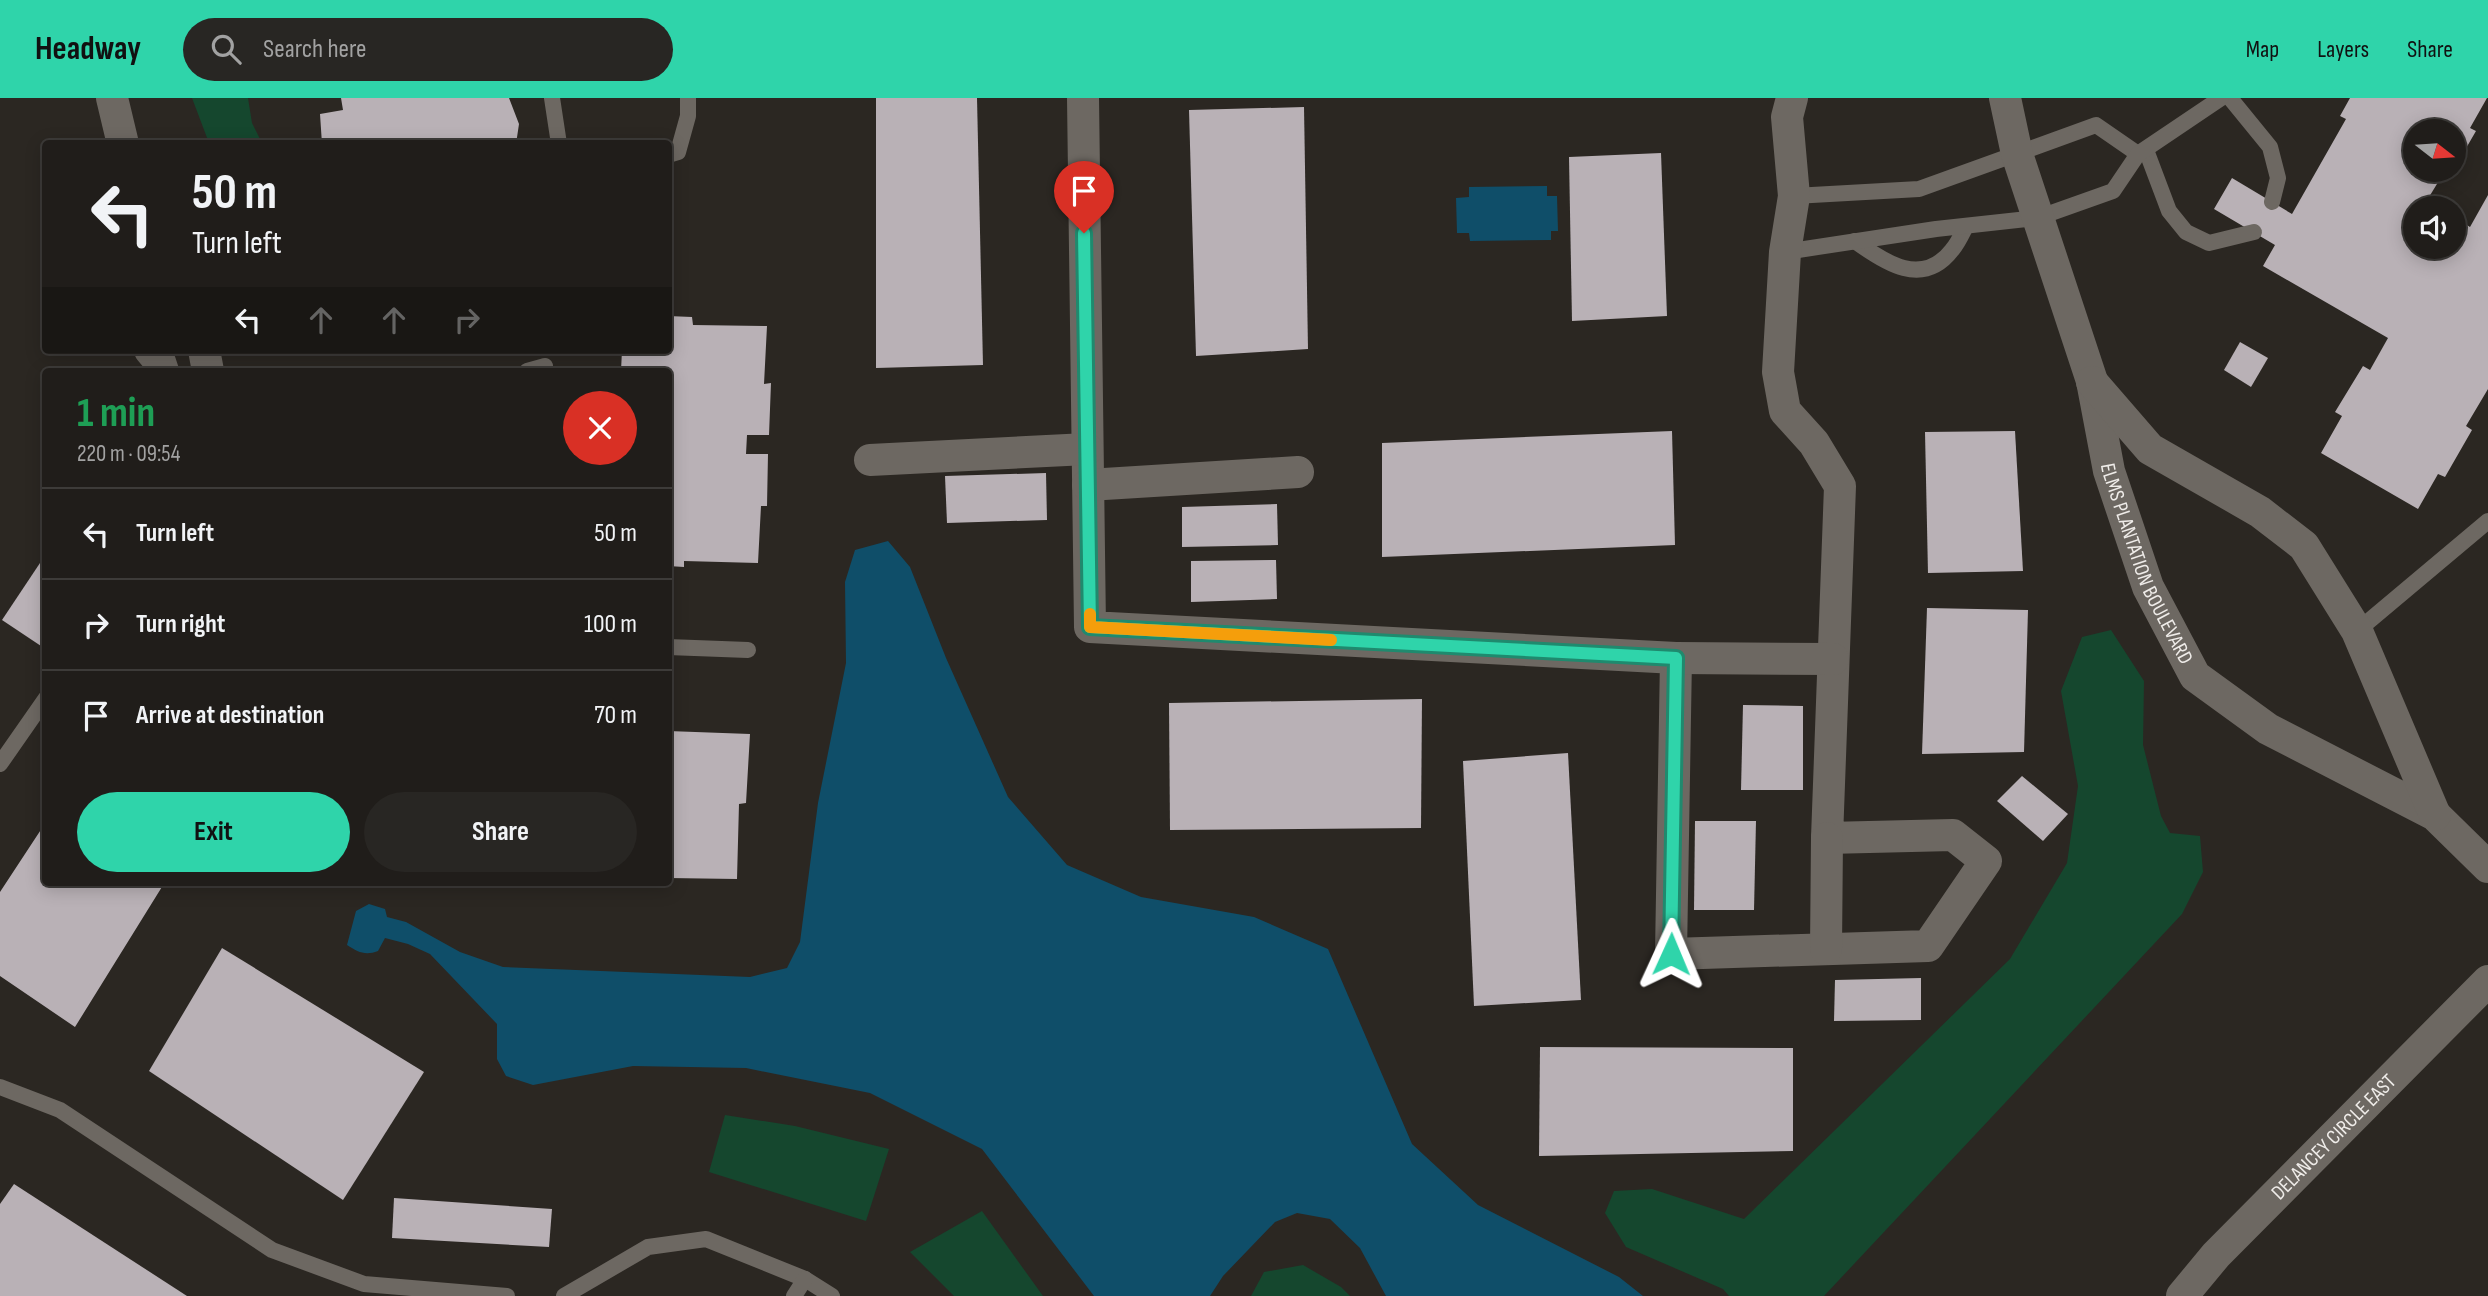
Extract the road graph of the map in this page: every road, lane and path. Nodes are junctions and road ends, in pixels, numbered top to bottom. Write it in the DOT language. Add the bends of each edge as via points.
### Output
graph roads {
  1 [pos="112,98"];
  2 [pos="552,98"];
  3 [pos="688,98"];
  4 [pos="1083,98"];
  5 [pos="1791,98"];
  6 [pos="2005,98"];
  7 [pos="2221,98"];
  8 [pos="2230,98"];
  9 [pos="122,140"];
  10 [pos="558,140"];
  11 [pos="2142,152"];
  12 [pos="672,154"];
  13 [pos="2017,154"];
  14 [pos="1794,196"];
  15 [pos="2272,202"];
  16 [pos="2037,218"];
  17 [pos="1966,226"];
  18 [pos="2254,232"];
  19 [pos="1855,241"];
  20 [pos="1785,252"];
  21 [pos="2092,381"];
  22 [pos="1087,449"];
  23 [pos="870,460"];
  24 [pos="1298,472"];
  25 [pos="1088,485"];
  26 [pos="2488,521"];
  27 [pos="2357,631"];
  28 [pos="672,647"];
  29 [pos="748,650"];
  30 [pos="1676,658"];
  31 [pos="1833,659"];
  32 [pos="42,704"];
  33 [pos="0,764"];
  34 [pos="2435,815"];
  35 [pos="1827,838"];
  36 [pos="2488,867"];
  37 [pos="1826,949"];
  38 [pos="2488,981"];
  39 [pos="0,1087"];
  40 [pos="805,1279"];
  41 [pos="507,1296"];
  42 [pos="564,1296"];
  43 [pos="794,1296"];
  44 [pos="832,1296"];
  45 [pos="2182,1296"];
  1 -- 9 [label="street"];
  2 -- 10 [label="lane"];
  3 -- 12 [label="lane" via="678,152"];
  4 -- 22 [label="street"];
  5 -- 14 [label="street" via="1787,117"];
  6 -- 13 [label="street, ELMS PLANTATION BOULEVARD"];
  7 -- 11 [label="lane"];
  8 -- 15 [label="lane" via="2270,147 2278,178"];
  11 -- 13 [label="lane" via="2096,125"];
  11 -- 16 [label="lane" via="2113,191"];
  11 -- 18 [label="lane" via="2169,211 2186,232 2209,243"];
  13 -- 14 [label="lane" via="1919,189"];
  13 -- 16 [label="street, ELMS PLANTATION BOULEVARD"];
  14 -- 20 [label="street"];
  16 -- 17 [label="lane"];
  16 -- 21 [label="street, ELMS PLANTATION BOULEVARD"];
  17 -- 19 [label="lane"];
  17 -- 19 [label="lane" via="1937,265 1909,271 1882,261"];
  19 -- 20 [label="lane"];
  20 -- 31 [label="street" via="1778,372 1785,411 1814,443 1840,485"];
  21 -- 27 [label="street, ELMS PLANTATION BOULEVARD" via="2150,449 2260,512 2304,546"];
  21 -- 34 [label="street, ELMS PLANTATION BOULEVARD" via="2109,471 2148,587 2195,676 2268,729"];
  22 -- 23 [label="street"];
  22 -- 25 [label="street"];
  24 -- 25 [label="street"];
  25 -- 30 [label="street" via="1090,627"];
  26 -- 27 [label="lane"];
  27 -- 34 [label="street, ELMS PLANTATION BOULEVARD"];
  28 -- 29 [label="lane"];
  30 -- 31 [label="street"];
  30 -- 37 [label="street" via="1671,954"];
  31 -- 35 [label="street"];
  32 -- 33 [label="lane"];
  34 -- 36 [label="street, ELMS PLANTATION BOULEVARD"];
  35 -- 37 [label="street"];
  35 -- 37 [label="street" via="1954,835 1986,861 1928,946"];
  38 -- 45 [label="street, DELANCEY CIRCLE EAST" via="2216,1255"];
  39 -- 41 [label="lane" via="60,1110 272,1250 364,1284"];
  40 -- 42 [label="lane" via="706,1239 648,1247"];
  40 -- 43 [label="lane"];
  40 -- 44 [label="lane"];
}
